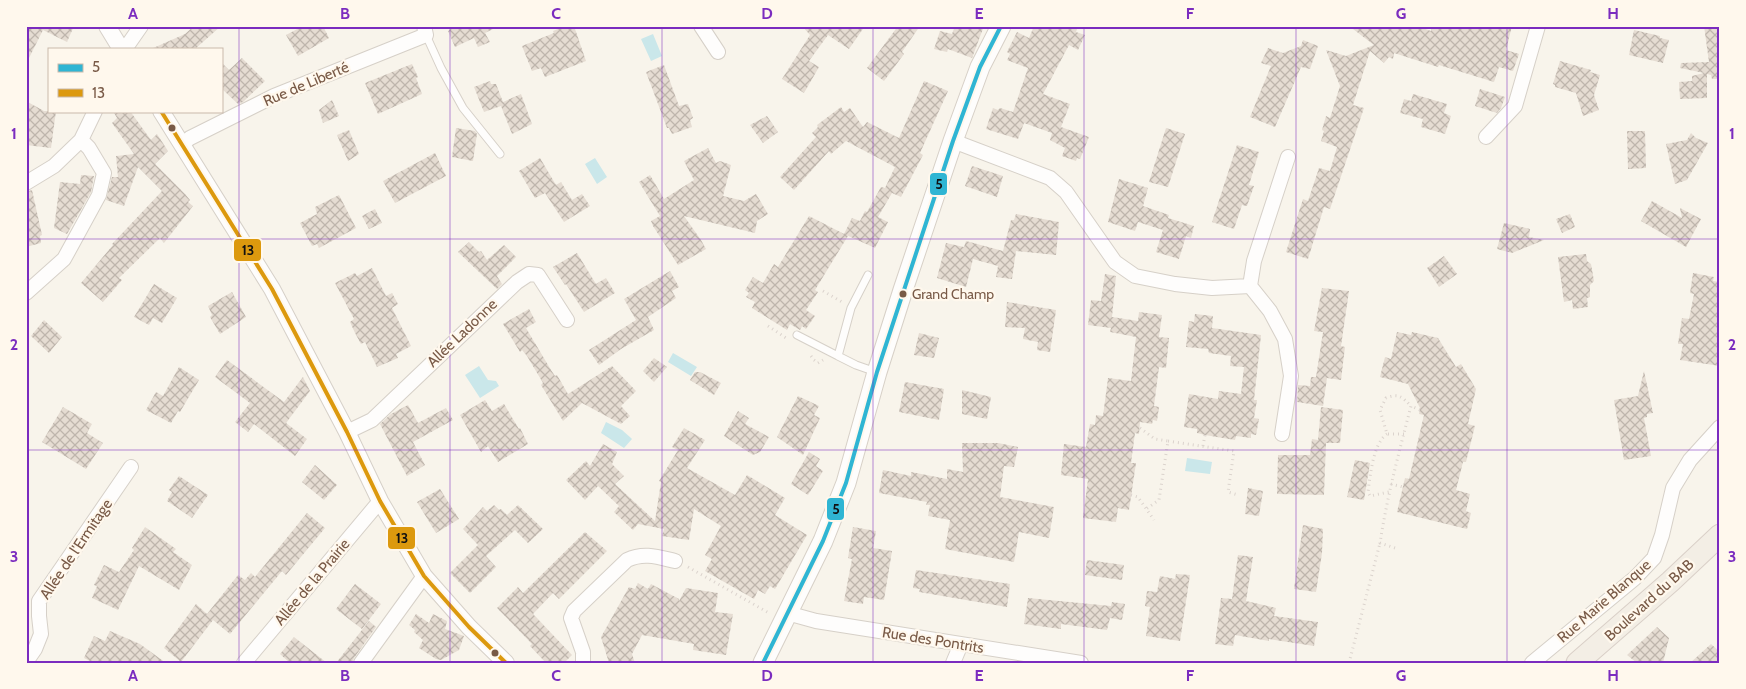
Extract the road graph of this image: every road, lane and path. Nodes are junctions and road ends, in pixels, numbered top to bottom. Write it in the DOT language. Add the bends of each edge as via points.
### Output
graph roads {
  1 [pos="107,26"];
  2 [pos="142,26"];
  3 [pos="701,26"];
  4 [pos="1001,26"];
  5 [pos="1538,26"];
  6 [pos="425,31"];
  7 [pos="122,48"];
  8 [pos="124,48"];
  9 [pos="718,52"];
  10 [pos="95,112"];
  11 [pos="162,112"];
  12 [pos="1486,137"];
  13 [pos="81,140"];
  14 [pos="953,141"];
  15 [pos="182,144"];
  16 [pos="500,154"];
  17 [pos="1288,157"];
  18 [pos="26,183"];
  19 [pos="868,276"];
  20 [pos="1250,286"];
  21 [pos="823,291"];
  22 [pos="26,293"];
  23 [pos="851,308"];
  24 [pos="567,320"];
  25 [pos="797,335"];
  26 [pos="838,356"];
  27 [pos="877,372"];
  28 [pos="1411,406"];
  29 [pos="1420,410"];
  30 [pos="1720,427"];
  31 [pos="1140,428"];
  32 [pos="347,432"];
  33 [pos="1282,434"];
  34 [pos="1387,434"];
  35 [pos="1404,434"];
  36 [pos="1205,435"];
  37 [pos="1168,441"];
  38 [pos="1203,446"];
  39 [pos="130,467"];
  40 [pos="1391,484"];
  41 [pos="1403,487"];
  42 [pos="1389,492"];
  43 [pos="1131,495"];
  44 [pos="1238,495"];
  45 [pos="380,501"];
  46 [pos="1146,509"];
  47 [pos="1154,520"];
  48 [pos="1720,535"];
  49 [pos="1380,543"];
  50 [pos="1395,548"];
  51 [pos="676,562"];
  52 [pos="424,576"];
  53 [pos="785,617"];
  54 [pos="961,644"];
  55 [pos="26,662"];
  56 [pos="244,663"];
  57 [pos="361,663"];
  58 [pos="506,663"];
  59 [pos="583,663"];
  60 [pos="763,663"];
  61 [pos="953,663"];
  62 [pos="1081,663"];
  63 [pos="1350,663"];
  64 [pos="1532,663"];
  65 [pos="1577,663"];
  1 -- 7 [label="street"];
  2 -- 8 [label="street"];
  3 -- 9 [label="street"];
  4 -- 14 [label="main road" via="980,67"];
  5 -- 12 [label="street" via="1515,106"];
  6 -- 15 [label="street, Rue de Liberté" via="274,96"];
  6 -- 16 [label="lane" via="463,108"];
  10 -- 13 [label="street"];
  11 -- 15 [label="street"];
  13 -- 18 [label="street" via="54,166"];
  13 -- 22 [label="street" via="104,173 99,195 64,259"];
  14 -- 20 [label="street" via="1050,178 1066,192 1114,262 1135,276 1212,288"];
  14 -- 27 [label="main road"];
  15 -- 32 [label="street" via="272,289"];
  17 -- 20 [label="street" via="1254,261"];
  19 -- 23 [label="lane"];
  20 -- 33 [label="street" via="1270,311 1285,339 1291,376"];
  21 -- 23 [label="path"];
  23 -- 26 [label="lane"];
  24 -- 32 [label="street, Allée Ladonne" via="538,275 529,274 516,282 372,420"];
  25 -- 26 [label="lane"];
  26 -- 27 [label="lane"];
  27 -- 53 [label="main road" via="846,483 823,540"];
  28 -- 29 [label="path"];
  28 -- 34 [label="path" via="1402,397 1386,398 1380,410"];
  28 -- 35 [label="path"];
  30 -- 64 [label="street, Rue Marie Blanque" via="1690,460 1673,488 1654,558 1635,578"];
  31 -- 37 [label="path" via="1155,439"];
  32 -- 45 [label="street"];
  34 -- 35 [label="path"];
  34 -- 42 [label="path" via="1375,455 1368,492 1370,496"];
  35 -- 40 [label="path"];
  36 -- 38 [label="path"];
  37 -- 38 [label="path"];
  37 -- 46 [label="path" via="1159,500"];
  38 -- 44 [label="path" via="1234,451 1228,492"];
  39 -- 55 [label="street, Allée de l'Ermitage" via="39,601 41,634"];
  40 -- 41 [label="path"];
  40 -- 42 [label="path"];
  42 -- 49 [label="path"];
  43 -- 46 [label="path" via="1138,497"];
  45 -- 52 [label="street"];
  45 -- 56 [label="street, Allée de la Prairie"];
  46 -- 47 [label="path"];
  48 -- 65 [label="main road, Boulevard du BAB"];
  49 -- 50 [label="path"];
  49 -- 63 [label="path"];
  51 -- 53 [label="path"];
  51 -- 59 [label="street" via="651,555 634,556 574,611 571,618 583,652"];
  52 -- 57 [label="street"];
  52 -- 58 [label="street"];
  53 -- 54 [label="street, Rue des Pontrits"];
  53 -- 60 [label="main road"];
  54 -- 61 [label="street"];
  54 -- 62 [label="street, Rue des Pontrits"];
}
